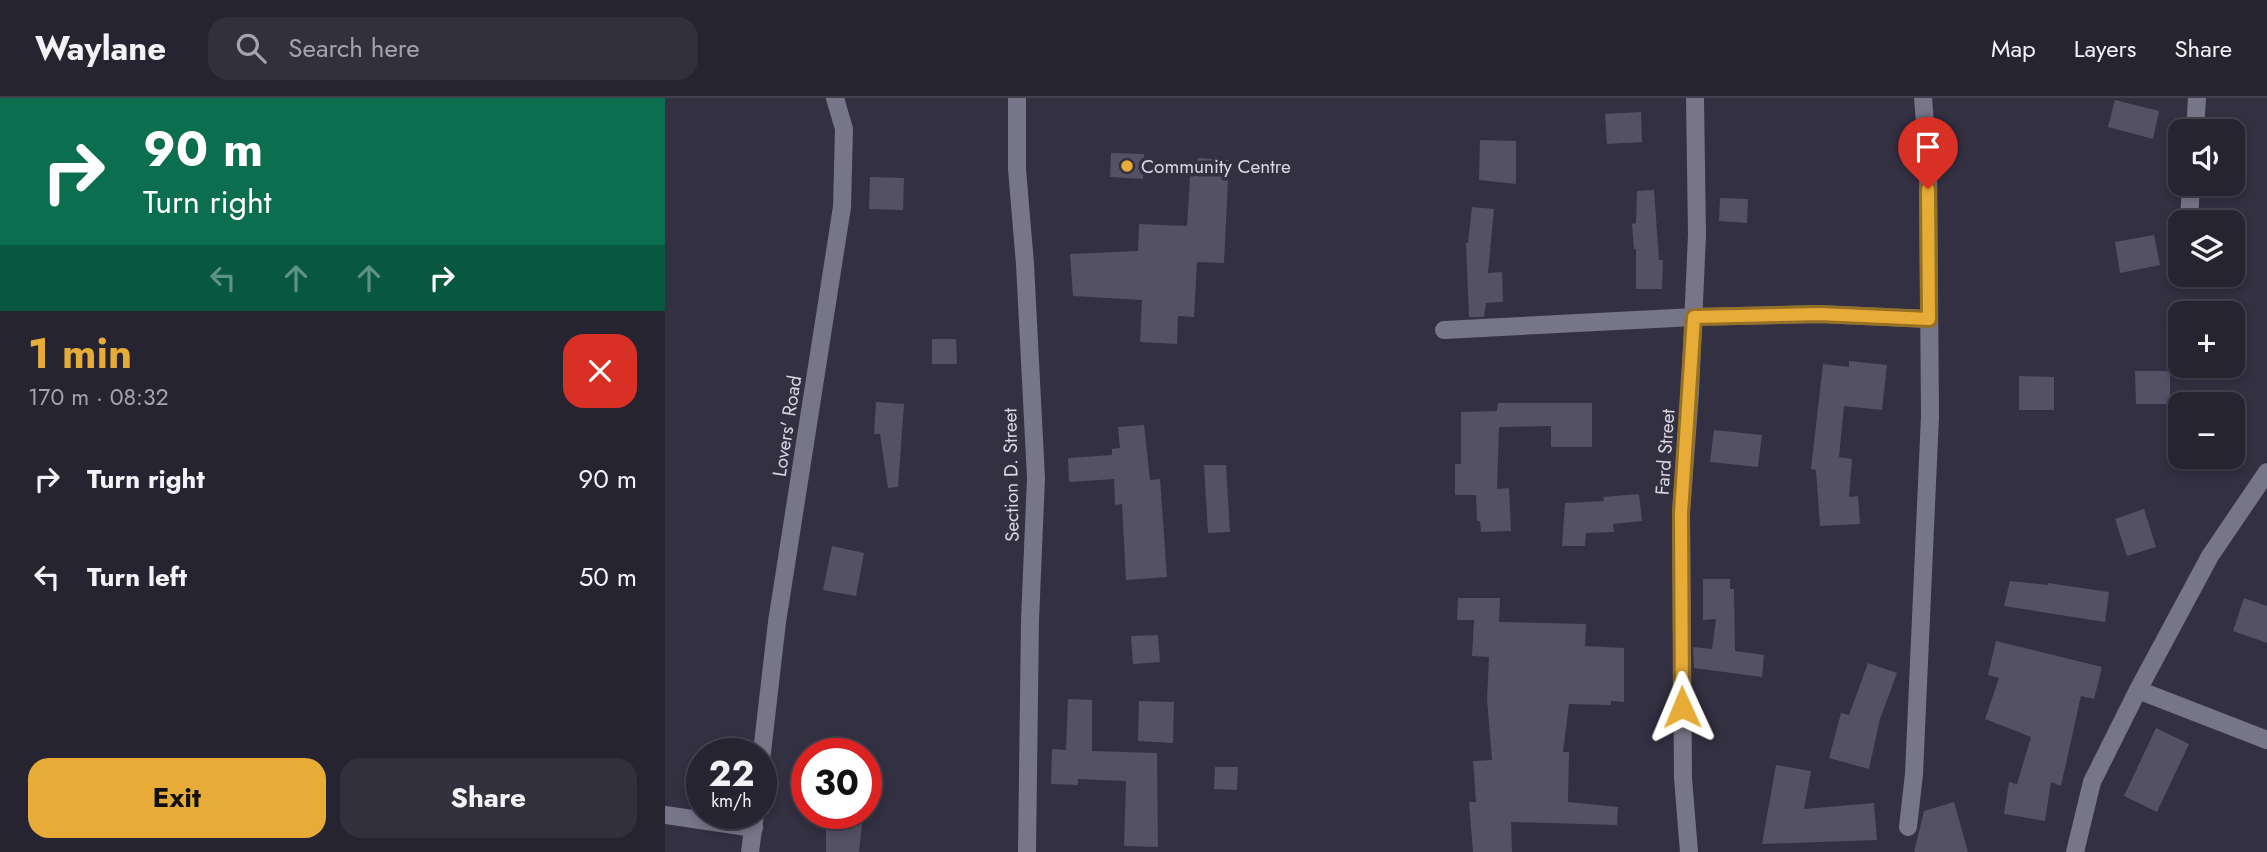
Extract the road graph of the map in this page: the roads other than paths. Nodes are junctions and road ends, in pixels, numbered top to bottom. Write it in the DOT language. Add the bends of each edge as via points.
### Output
graph roads {
  1 [pos="835,98"];
  2 [pos="1017,98"];
  3 [pos="1695,98"];
  4 [pos="1923,98"];
  5 [pos="2197,98"];
  6 [pos="2196,119"];
  7 [pos="1694,317"];
  8 [pos="1929,319"];
  9 [pos="1444,330"];
  10 [pos="2267,472"];
  11 [pos="2137,690"];
  12 [pos="764,738"];
  13 [pos="2267,740"];
  14 [pos="665,815"];
  15 [pos="686,816"];
  16 [pos="1908,827"];
  17 [pos="754,829"];
  18 [pos="750,852"];
  19 [pos="1027,852"];
  20 [pos="1689,852"];
  21 [pos="2075,852"];
  1 -- 12 [label="street, Lovers' Road" via="844,129 842,207 777,622"];
  2 -- 19 [label="street, Section D. Street" via="1017,169 1036,478"];
  3 -- 7 [label="street, Fard Street"];
  4 -- 8 [label="street"];
  5 -- 6 [label="street"];
  7 -- 8 [label="street" via="1819,314"];
  7 -- 9 [label="street"];
  7 -- 20 [label="street, Fard Street" via="1681,513 1683,778"];
  8 -- 16 [label="street" via="1929,429"];
  10 -- 11 [label="street" via="2210,556"];
  11 -- 13 [label="street"];
  11 -- 21 [label="street" via="2092,782"];
  14 -- 15 [label="street"];
  17 -- 18 [label="street"];
}
